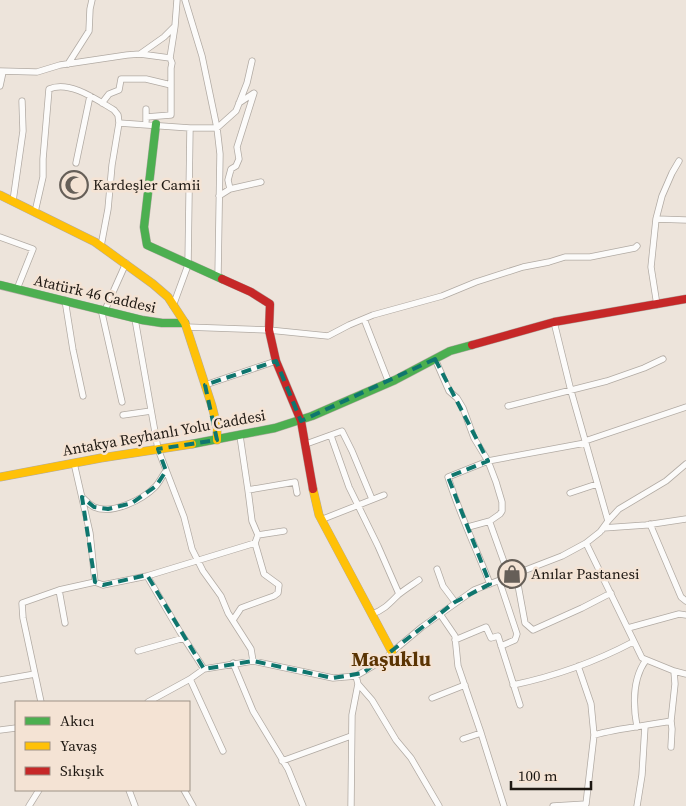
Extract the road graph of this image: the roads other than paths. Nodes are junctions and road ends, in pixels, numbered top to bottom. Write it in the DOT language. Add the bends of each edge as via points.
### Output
graph roads {
  1 [pos="92,0"];
  2 [pos="185,0"];
  3 [pos="175,1"];
  4 [pos="175,26"];
  5 [pos="140,54"];
  6 [pos="170,58"];
  7 [pos="252,61"];
  8 [pos="68,64"];
  9 [pos="2,71"];
  10 [pos="171,85"];
  11 [pos="0,86"];
  12 [pos="90,96"];
  13 [pos="22,101"];
  14 [pos="102,103"];
  15 [pos="239,103"];
  16 [pos="146,109"];
  17 [pos="146,120"];
  18 [pos="119,123"];
  19 [pos="156,124"];
  20 [pos="190,128"];
  21 [pos="217,128"];
  22 [pos="679,161"];
  23 [pos="76,163"];
  24 [pos="261,182"];
  25 [pos="230,189"];
  26 [pos="0,195"];
  27 [pos="219,196"];
  28 [pos="13,201"];
  29 [pos="35,212"];
  30 [pos="656,219"];
  31 [pos="686,220"];
  32 [pos="0,237"];
  33 [pos="101,246"];
  34 [pos="638,246"];
  35 [pos="126,263"];
  36 [pos="188,265"];
  37 [pos="218,276"];
  38 [pos="0,285"];
  39 [pos="17,290"];
  40 [pos="686,298"];
  41 [pos="65,300"];
  42 [pos="657,305"];
  43 [pos="173,306"];
  44 [pos="103,309"];
  45 [pos="135,319"];
  46 [pos="364,319"];
  47 [pos="554,322"];
  48 [pos="185,325"];
  49 [pos="269,330"];
  50 [pos="435,359"];
  51 [pos="663,359"];
  52 [pos="276,361"];
  53 [pos="389,383"];
  54 [pos="205,385"];
  55 [pos="571,391"];
  56 [pos="83,396"];
  57 [pos="122,402"];
  58 [pos="508,406"];
  59 [pos="686,408"];
  60 [pos="151,411"];
  61 [pos="123,415"];
  62 [pos="301,421"];
  63 [pos="240,436"];
  64 [pos="331,436"];
  65 [pos="217,440"];
  66 [pos="585,442"];
  67 [pos="306,444"];
  68 [pos="158,449"];
  69 [pos="488,461"];
  70 [pos="74,463"];
  71 [pos="686,464"];
  72 [pos="166,471"];
  73 [pos="0,477"];
  74 [pos="597,484"];
  75 [pos="248,490"];
  76 [pos="297,493"];
  77 [pos="570,493"];
  78 [pos="384,495"];
  79 [pos="82,497"];
  80 [pos="372,499"];
  81 [pos="358,506"];
  82 [pos="323,519"];
  83 [pos="686,519"];
  84 [pos="490,520"];
  85 [pos="608,521"];
  86 [pos="650,524"];
  87 [pos="468,527"];
  88 [pos="284,531"];
  89 [pos="600,532"];
  90 [pos="258,535"];
  91 [pos="255,542"];
  92 [pos="586,544"];
  93 [pos="197,559"];
  94 [pos="438,568"];
  95 [pos="512,575"];
  96 [pos="147,576"];
  97 [pos="419,580"];
  98 [pos="499,580"];
  99 [pos="95,582"];
  100 [pos="490,584"];
  101 [pos="60,590"];
  102 [pos="611,593"];
  103 [pos="399,594"];
  104 [pos="686,601"];
  105 [pos="455,602"];
  106 [pos="372,614"];
  107 [pos="440,614"];
  108 [pos="686,614"];
  109 [pos="232,620"];
  110 [pos="65,623"];
  111 [pos="628,628"];
  112 [pos="184,638"];
  113 [pos="455,640"];
  114 [pos="634,642"];
  115 [pos="501,646"];
  116 [pos="138,651"];
  117 [pos="392,652"];
  118 [pos="646,660"];
  119 [pos="252,661"];
  120 [pos="233,663"];
  121 [pos="578,666"];
  122 [pos="204,669"];
  123 [pos="674,671"];
  124 [pos="35,674"];
  125 [pos="686,674"];
  126 [pos="356,676"];
  127 [pos="0,680"];
  128 [pos="190,680"];
  129 [pos="358,684"];
  130 [pos="465,685"];
  131 [pos="514,685"];
  132 [pos="432,698"];
  133 [pos="41,701"];
  134 [pos="151,701"];
  135 [pos="520,704"];
  136 [pos="671,721"];
  137 [pos="645,726"];
  138 [pos="637,727"];
  139 [pos="15,728"];
  140 [pos="0,730"];
  141 [pos="481,733"];
  142 [pos="594,734"];
  143 [pos="351,736"];
  144 [pos="463,740"];
  145 [pos="671,747"];
  146 [pos="223,751"];
  147 [pos="282,761"];
  148 [pos="38,791"];
  149 [pos="129,791"];
  150 [pos="185,791"];
  151 [pos="438,804"];
  152 [pos="586,805"];
  153 [pos="29,806"];
  154 [pos="135,806"];
  155 [pos="193,806"];
  156 [pos="303,806"];
  157 [pos="351,806"];
  158 [pos="429,806"];
  159 [pos="504,806"];
  160 [pos="553,806"];
  161 [pos="637,806"];
  1 -- 8 [label="street" via="89,31"];
  2 -- 21 [label="street" via="202,56"];
  3 -- 4 [label="street"];
  4 -- 5 [label="street"];
  4 -- 6 [label="street"];
  5 -- 6 [label="street"];
  5 -- 8 [label="street"];
  6 -- 10 [label="street"];
  7 -- 15 [label="street"];
  8 -- 9 [label="street" via="36,72"];
  9 -- 11 [label="street"];
  10 -- 14 [label="street" via="146,79 121,80 119,90 109,94"];
  10 -- 17 [label="street" via="171,115"];
  12 -- 14 [label="street"];
  12 -- 23 [label="street"];
  12 -- 29 [label="street" via="67,88 49,89 43,177"];
  13 -- 28 [label="street" via="23,131"];
  14 -- 18 [label="street" via="114,110"];
  15 -- 21 [label="street" via="236,111"];
  15 -- 25 [label="street" via="254,93 237,146 239,159 228,180"];
  16 -- 17 [label="street"];
  17 -- 18 [label="street"];
  17 -- 19 [label="street"];
  18 -- 33 [label="street"];
  19 -- 20 [label="street"];
  19 -- 36 [label="main road" via="144,227 147,245"];
  20 -- 21 [label="street"];
  20 -- 36 [label="street"];
  21 -- 27 [label="street"];
  22 -- 30 [label="street" via="664,191"];
  24 -- 25 [label="street"];
  25 -- 27 [label="street"];
  26 -- 28 [label="main road"];
  27 -- 37 [label="street"];
  28 -- 29 [label="main road"];
  29 -- 33 [label="main road"];
  30 -- 31 [label="street"];
  30 -- 42 [label="street" via="651,267"];
  32 -- 39 [label="street" via="33,248"];
  33 -- 35 [label="main road"];
  34 -- 46 [label="street" via="523,267"];
  35 -- 43 [label="main road" via="168,297"];
  35 -- 44 [label="street"];
  36 -- 37 [label="main road"];
  36 -- 43 [label="street"];
  37 -- 49 [label="main road" via="270,304"];
  38 -- 39 [label="main road, Atatürk 46 Caddesi"];
  39 -- 41 [label="main road, Atatürk 46 Caddesi"];
  40 -- 42 [label="main road, Antakya Reyhanlı Yolu Caddesi"];
  41 -- 44 [label="main road, Atatürk 46 Caddesi"];
  41 -- 56 [label="street"];
  42 -- 47 [label="main road, Antakya Reyhanlı Yolu Caddesi"];
  43 -- 48 [label="main road"];
  44 -- 45 [label="main road, Atatürk 46 Caddesi"];
  44 -- 57 [label="street"];
  45 -- 48 [label="main road, Atatürk 46 Caddesi"];
  45 -- 60 [label="street"];
  46 -- 49 [label="street" via="328,336"];
  46 -- 53 [label="street"];
  47 -- 50 [label="main road, Antakya Reyhanlı Yolu Caddesi" via="450,351"];
  47 -- 55 [label="street"];
  48 -- 49 [label="street"];
  48 -- 54 [label="main road"];
  49 -- 52 [label="main road"];
  50 -- 53 [label="main road, Antakya Reyhanlı Yolu Caddesi"];
  50 -- 69 [label="street" via="448,391 457,398"];
  51 -- 55 [label="street" via="608,381"];
  52 -- 54 [label="street"];
  52 -- 62 [label="main road"];
  53 -- 62 [label="main road, Antakya Reyhanlı Yolu Caddesi"];
  54 -- 65 [label="main road" via="217,426"];
  55 -- 58 [label="street"];
  55 -- 66 [label="street"];
  59 -- 66 [label="street"];
  60 -- 61 [label="street"];
  60 -- 68 [label="street"];
  62 -- 63 [label="main road, Antakya Reyhanlı Yolu Caddesi"];
  62 -- 67 [label="main road"];
  63 -- 65 [label="main road, Antakya Reyhanlı Yolu Caddesi"];
  63 -- 75 [label="street"];
  64 -- 67 [label="street"];
  64 -- 80 [label="street" via="342,431"];
  64 -- 81 [label="street"];
  65 -- 68 [label="main road, Antakya Reyhanlı Yolu Caddesi"];
  66 -- 69 [label="street"];
  66 -- 74 [label="street"];
  67 -- 82 [label="main road" via="319,515"];
  68 -- 70 [label="main road, Antakya Reyhanlı Yolu Caddesi"];
  68 -- 72 [label="street"];
  69 -- 84 [label="street" via="502,502 500,514"];
  69 -- 87 [label="street" via="448,476"];
  70 -- 73 [label="main road, Antakya Reyhanlı Yolu Caddesi"];
  70 -- 79 [label="street"];
  71 -- 85 [label="street" via="666,481 620,509"];
  72 -- 79 [label="street" via="156,486 132,503 94,507"];
  72 -- 93 [label="street"];
  74 -- 77 [label="street"];
  74 -- 85 [label="street"];
  75 -- 76 [label="street" via="295,482"];
  75 -- 90 [label="street" via="252,521"];
  78 -- 80 [label="street"];
  79 -- 99 [label="street"];
  80 -- 81 [label="street"];
  81 -- 82 [label="street"];
  81 -- 103 [label="street"];
  82 -- 106 [label="main road"];
  83 -- 86 [label="street"];
  84 -- 87 [label="street"];
  84 -- 95 [label="street"];
  85 -- 89 [label="street"];
  86 -- 89 [label="street" via="603,528"];
  86 -- 104 [label="street" via="681,597"];
  87 -- 100 [label="street"];
  88 -- 90 [label="street"];
  89 -- 92 [label="street"];
  90 -- 91 [label="street"];
  91 -- 93 [label="street"];
  91 -- 109 [label="street" via="264,574 279,585 279,589 274,596 241,608"];
  92 -- 95 [label="street"];
  92 -- 102 [label="street"];
  93 -- 96 [label="street"];
  93 -- 109 [label="street"];
  94 -- 105 [label="street" via="443,586"];
  95 -- 98 [label="street"];
  95 -- 102 [label="street" via="525,623 533,630"];
  96 -- 99 [label="street" via="103,584"];
  96 -- 112 [label="street"];
  97 -- 103 [label="street"];
  98 -- 100 [label="street"];
  98 -- 115 [label="street" via="517,634 514,640"];
  99 -- 101 [label="street"];
  100 -- 105 [label="street"];
  101 -- 110 [label="street"];
  101 -- 124 [label="street" via="22,603"];
  102 -- 111 [label="street"];
  103 -- 106 [label="street" via="393,602"];
  105 -- 107 [label="street"];
  106 -- 117 [label="main road"];
  107 -- 113 [label="street"];
  107 -- 117 [label="street"];
  108 -- 111 [label="street"];
  109 -- 119 [label="street" via="251,649"];
  111 -- 114 [label="street"];
  112 -- 116 [label="street"];
  112 -- 122 [label="street"];
  113 -- 115 [label="street" via="486,627 491,638 498,636"];
  113 -- 130 [label="street" via="458,666"];
  114 -- 118 [label="street"];
  114 -- 121 [label="street" via="601,659"];
  115 -- 131 [label="street"];
  117 -- 126 [label="street"];
  118 -- 123 [label="street"];
  118 -- 138 [label="street" via="639,670 635,689"];
  119 -- 120 [label="street"];
  119 -- 126 [label="street" via="333,678"];
  120 -- 122 [label="street"];
  120 -- 147 [label="street" via="252,711"];
  121 -- 131 [label="street" via="543,679"];
  121 -- 142 [label="street" via="591,704"];
  122 -- 128 [label="street"];
  123 -- 125 [label="street"];
  123 -- 136 [label="street"];
  124 -- 127 [label="street"];
  124 -- 133 [label="street"];
  126 -- 129 [label="street"];
  128 -- 134 [label="street"];
  128 -- 146 [label="street"];
  129 -- 143 [label="street"];
  129 -- 151 [label="street" via="411,758"];
  130 -- 132 [label="street"];
  130 -- 141 [label="street"];
  131 -- 135 [label="street"];
  136 -- 137 [label="street"];
  136 -- 145 [label="street"];
  137 -- 138 [label="street"];
  137 -- 161 [label="street"];
  138 -- 142 [label="street"];
  139 -- 140 [label="street"];
  141 -- 144 [label="street"];
  141 -- 159 [label="street"];
  142 -- 152 [label="street"];
  143 -- 147 [label="street"];
  143 -- 157 [label="street"];
  147 -- 156 [label="street"];
  148 -- 153 [label="street"];
  149 -- 154 [label="street"];
  150 -- 155 [label="street"];
  151 -- 158 [label="street"];
  152 -- 160 [label="street"];
}
